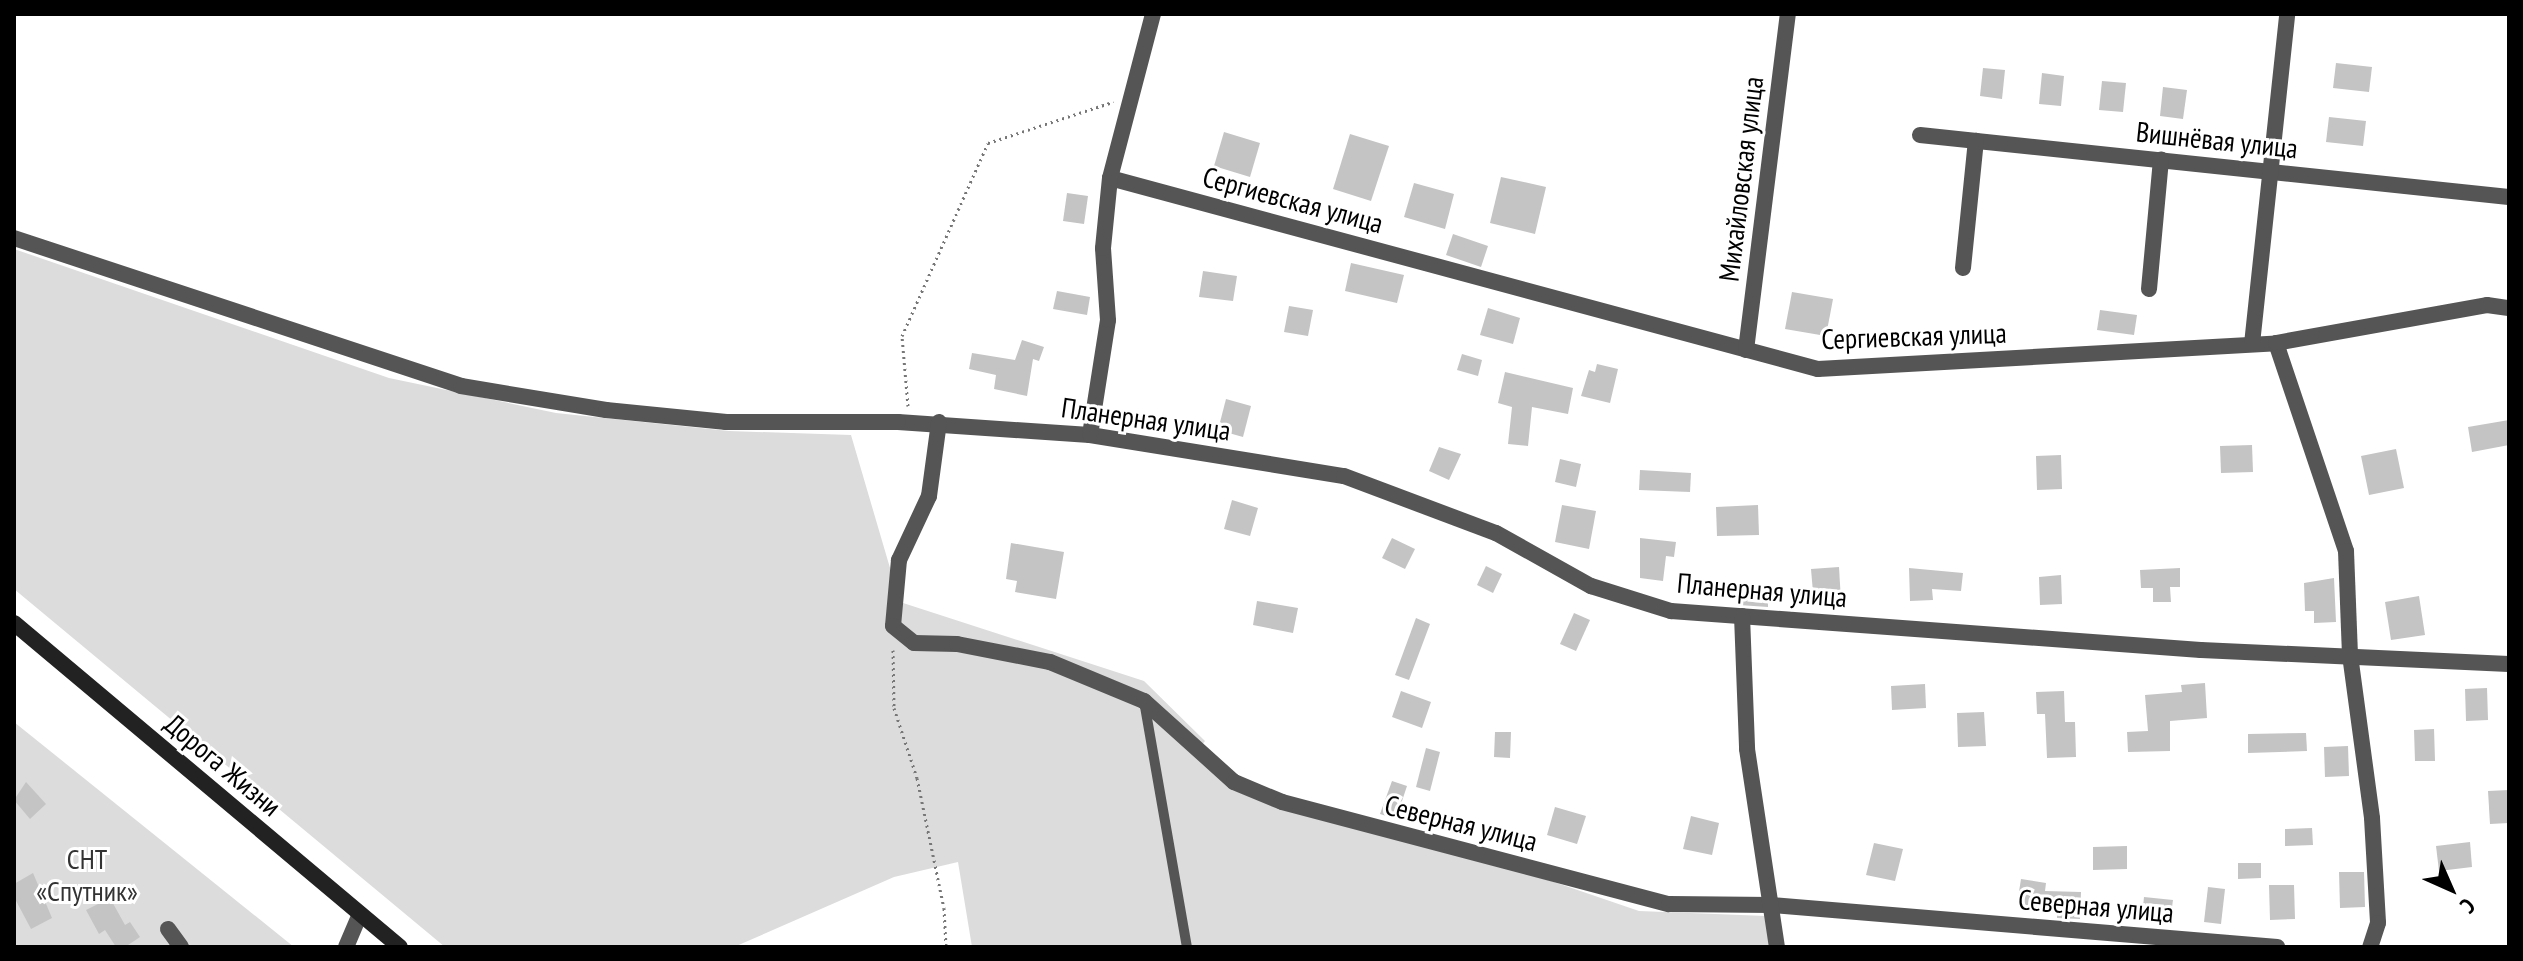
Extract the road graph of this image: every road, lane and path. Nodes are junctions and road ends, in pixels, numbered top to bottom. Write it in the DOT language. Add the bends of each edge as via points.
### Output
graph roads {
  1 [pos="1153,14"];
  2 [pos="1788,14"];
  3 [pos="2287,14"];
  4 [pos="1128,97"];
  5 [pos="1920,135"];
  6 [pos="1976,141"];
  7 [pos="2161,160"];
  8 [pos="2270,172"];
  9 [pos="1110,178"];
  10 [pos="2509,197"];
  11 [pos="14,238"];
  12 [pos="1963,268"];
  13 [pos="2149,289"];
  14 [pos="2509,308"];
  15 [pos="2252,339"];
  16 [pos="2276,343"];
  17 [pos="1746,350"];
  18 [pos="903,422"];
  19 [pos="939,422"];
  20 [pos="1090,435"];
  21 [pos="1742,616"];
  22 [pos="14,623"];
  23 [pos="893,626"];
  24 [pos="2350,655"];
  25 [pos="2509,664"];
  26 [pos="1144,701"];
  27 [pos="1772,905"];
  28 [pos="360,914"];
  29 [pos="168,929"];
  30 [pos="181,947"];
  31 [pos="346,947"];
  32 [pos="400,947"];
  33 [pos="946,947"];
  34 [pos="1187,947"];
  35 [pos="1777,947"];
  36 [pos="2277,947"];
  37 [pos="2370,947"];
  1 -- 4 [label="street"];
  2 -- 17 [label="street, Михайловская улица"];
  3 -- 8 [label="street"];
  4 -- 9 [label="street"];
  4 -- 18 [label="path" via="988,143 902,336"];
  5 -- 6 [label="street, Вишнёвая улица"];
  6 -- 7 [label="street, Вишнёвая улица"];
  6 -- 12 [label="street"];
  7 -- 8 [label="street, Вишнёвая улица"];
  7 -- 13 [label="street"];
  8 -- 10 [label="street, Вишнёвая улица"];
  8 -- 15 [label="street"];
  9 -- 17 [label="street, Сергиевская улица"];
  9 -- 20 [label="street" via="1103,248 1108,320"];
  11 -- 18 [label="street, Планерная улица" via="461,386 606,410 726,422"];
  14 -- 16 [label="street, Сергиевская улица" via="2487,305"];
  15 -- 16 [label="street, Сергиевская улица"];
  15 -- 17 [label="street, Сергиевская улица" via="1818,369"];
  16 -- 24 [label="street" via="2346,551"];
  18 -- 19 [label="street, Планерная улица"];
  19 -- 20 [label="street, Планерная улица"];
  19 -- 23 [label="street" via="929,496 899,560"];
  20 -- 21 [label="street, Планерная улица" via="1344,476 1496,533 1591,586 1671,611"];
  21 -- 24 [label="street, Планерная улица" via="2201,650"];
  21 -- 27 [label="street" via="1747,749"];
  22 -- 28 [label="main road, Дорога Жизни"];
  23 -- 26 [label="street, Северная улица" via="914,643 957,644 1050,662"];
  23 -- 33 [label="path" via="894,708 917,778 944,908"];
  24 -- 25 [label="street, Планерная улица"];
  24 -- 37 [label="street" via="2372,818 2378,923"];
  26 -- 27 [label="street, Северная улица" via="1234,782 1282,802 1669,904"];
  26 -- 34 [label="lane"];
  27 -- 35 [label="street"];
  27 -- 36 [label="street, Северная улица"];
  28 -- 31 [label="street"];
  28 -- 32 [label="main road, Дорога Жизни"];
  29 -- 30 [label="street"];
}
